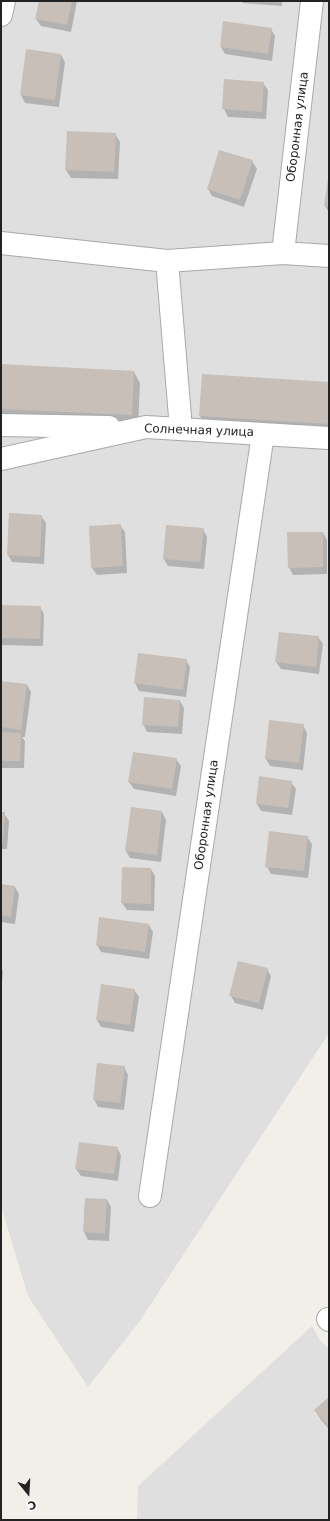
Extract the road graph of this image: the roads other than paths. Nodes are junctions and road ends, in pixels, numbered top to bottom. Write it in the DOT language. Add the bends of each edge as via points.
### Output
graph roads {
  1 [pos="4,1"];
  2 [pos="312,1"];
  3 [pos="1,15"];
  4 [pos="1,243"];
  5 [pos="283,253"];
  6 [pos="329,256"];
  7 [pos="167,261"];
  8 [pos="1,426"];
  9 [pos="146,427"];
  10 [pos="181,429"];
  11 [pos="264,434"];
  12 [pos="329,438"];
  13 [pos="1,459"];
  14 [pos="150,1196"];
  1 -- 3 [label="street"];
  2 -- 5 [label="street, Оборонная улица"];
  4 -- 7 [label="street"];
  5 -- 6 [label="street"];
  5 -- 7 [label="street"];
  7 -- 10 [label="street"];
  8 -- 9 [label="street"];
  9 -- 10 [label="street, Солнечная улица"];
  9 -- 13 [label="street, Солнечная улица"];
  10 -- 11 [label="street, Солнечная улица"];
  11 -- 12 [label="street, Солнечная улица"];
  11 -- 14 [label="street, Оборонная улица"];
}
